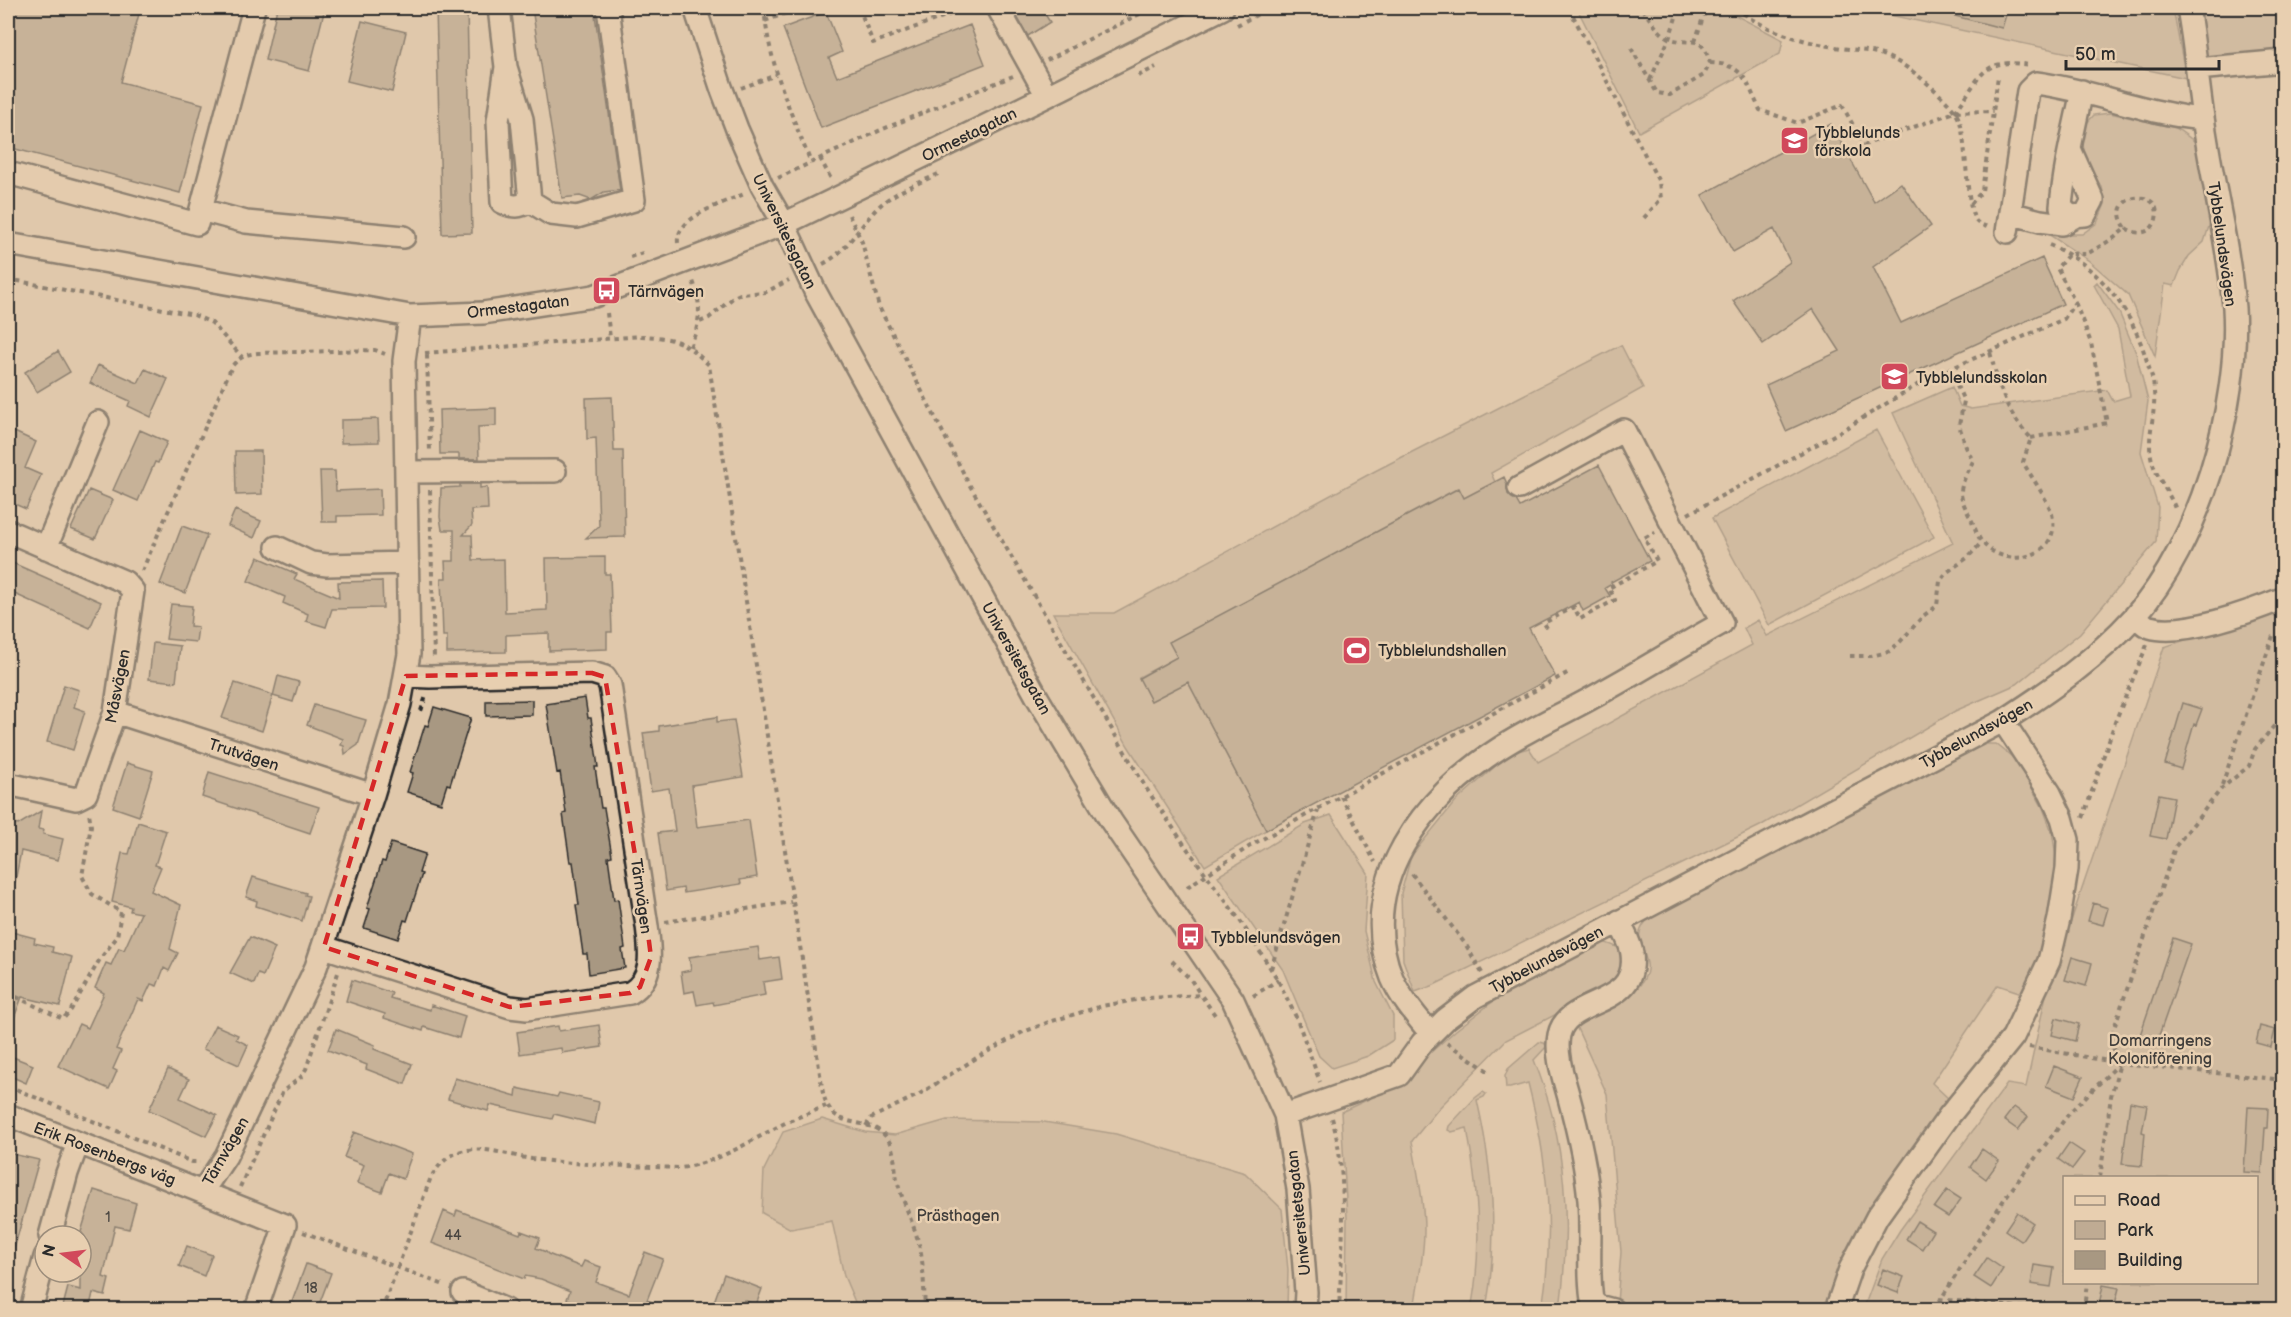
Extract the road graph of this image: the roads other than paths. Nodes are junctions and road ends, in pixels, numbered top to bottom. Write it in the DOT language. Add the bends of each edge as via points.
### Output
graph roads {
  1 [pos="254,8"];
  2 [pos="499,8"];
  3 [pos="608,8"];
  4 [pos="695,8"];
  5 [pos="998,8"];
  6 [pos="1223,8"];
  7 [pos="2188,8"];
  8 [pos="2283,61"];
  9 [pos="2197,69"];
  10 [pos="2082,91"];
  11 [pos="1047,96"];
  12 [pos="2203,119"];
  13 [pos="8,173"];
  14 [pos="201,210"];
  15 [pos="784,224"];
  16 [pos="404,237"];
  17 [pos="8,244"];
  18 [pos="410,316"];
  19 [pos="98,422"];
  20 [pos="555,471"];
  21 [pos="406,472"];
  22 [pos="1519,488"];
  23 [pos="8,531"];
  24 [pos="277,547"];
  25 [pos="46,548"];
  26 [pos="408,563"];
  27 [pos="2283,598"];
  28 [pos="2136,616"];
  29 [pos="406,676"];
  30 [pos="115,712"];
  31 [pos="2004,721"];
  32 [pos="8,784"];
  33 [pos="373,795"];
  34 [pos="1619,921"];
  35 [pos="324,947"];
  36 [pos="1431,1034"];
  37 [pos="8,1115"];
  38 [pos="1285,1115"];
  39 [pos="78,1143"];
  40 [pos="202,1192"];
  41 [pos="53,1224"];
  42 [pos="38,1284"];
  43 [pos="463,1292"];
  44 [pos="31,1310"];
  45 [pos="256,1310"];
  46 [pos="506,1310"];
  47 [pos="1305,1310"];
  48 [pos="1613,1310"];
  49 [pos="1836,1310"];
  1 -- 14 [label="street"];
  2 -- 3 [label="street" via="506,67 522,119 530,201 551,214 577,217 634,200"];
  4 -- 15 [label="street, Universitetsgatan" via="724,94 762,186"];
  5 -- 11 [label="street"];
  6 -- 11 [label="street, Ormestagatan"];
  7 -- 9 [label="street, Tybbelundsvägen"];
  8 -- 9 [label="street"];
  9 -- 12 [label="street, Tybbelundsvägen"];
  10 -- 10 [label="street" via="2061,207 2070,216 2076,216 2062,224 2008,222 2028,91 2036,83"];
  10 -- 12 [label="street" via="2176,117"];
  11 -- 15 [label="street, Ormestagatan"];
  12 -- 28 [label="street, Tybbelundsvägen" via="2230,273 2234,332 2231,383 2212,465 2186,537 2174,562"];
  13 -- 14 [label="street" via="197,224"];
  14 -- 16 [label="street" via="246,222"];
  15 -- 18 [label="street, Ormestagatan" via="594,296 483,313"];
  15 -- 38 [label="street, Universitetsgatan" via="806,272 1037,697 1112,820 1236,1005"];
  17 -- 18 [label="street, Ormestagatan"];
  18 -- 21 [label="street, Tärnvägen" via="404,361"];
  19 -- 25 [label="street"];
  20 -- 21 [label="street"];
  21 -- 26 [label="street, Tärnvägen"];
  22 -- 36 [label="street" via="1624,430 1722,622 1604,692 1516,738 1476,765 1419,821 1398,855 1386,886 1382,920 1386,960 1400,994"];
  23 -- 25 [label="street"];
  24 -- 26 [label="street" via="327,566"];
  25 -- 30 [label="street, Måsvägen" via="125,582 133,591"];
  26 -- 29 [label="street, Tärnvägen"];
  27 -- 28 [label="street" via="2192,627 2147,627"];
  28 -- 31 [label="street, Tybbelundsvägen" via="2083,666"];
  29 -- 33 [label="street, Tärnvägen"];
  29 -- 35 [label="street, Tärnvägen" via="592,673 605,677 610,685 647,926 651,957 647,975 640,987 630,993 527,1009 510,1007"];
  30 -- 32 [label="street, Måsvägen" via="86,794 76,800"];
  30 -- 33 [label="street, Trutvägen"];
  31 -- 34 [label="street, Tybbelundsvägen"];
  31 -- 49 [label="street" via="2050,793 2067,840 2067,869 2049,961 2013,1037 1949,1116 1877,1217 1850,1269"];
  33 -- 35 [label="street, Tärnvägen"];
  34 -- 36 [label="street, Tybbelundsvägen" via="1475,997"];
  34 -- 48 [label="street" via="1632,953 1632,971 1625,985 1571,1016 1562,1025 1558,1038 1589,1201 1592,1300"];
  35 -- 40 [label="street, Tärnvägen" via="250,1109"];
  36 -- 38 [label="street, Tybbelundsvägen" via="1399,1075"];
  37 -- 39 [label="street, Erik Rosenbergs väg"];
  38 -- 47 [label="street, Universitetsgatan" via="1298,1189"];
  39 -- 40 [label="street, Erik Rosenbergs väg"];
  39 -- 41 [label="street"];
  40 -- 45 [label="street, Erik Rosenbergs väg" via="285,1225"];
  42 -- 44 [label="street"];
  43 -- 46 [label="street"];
}
